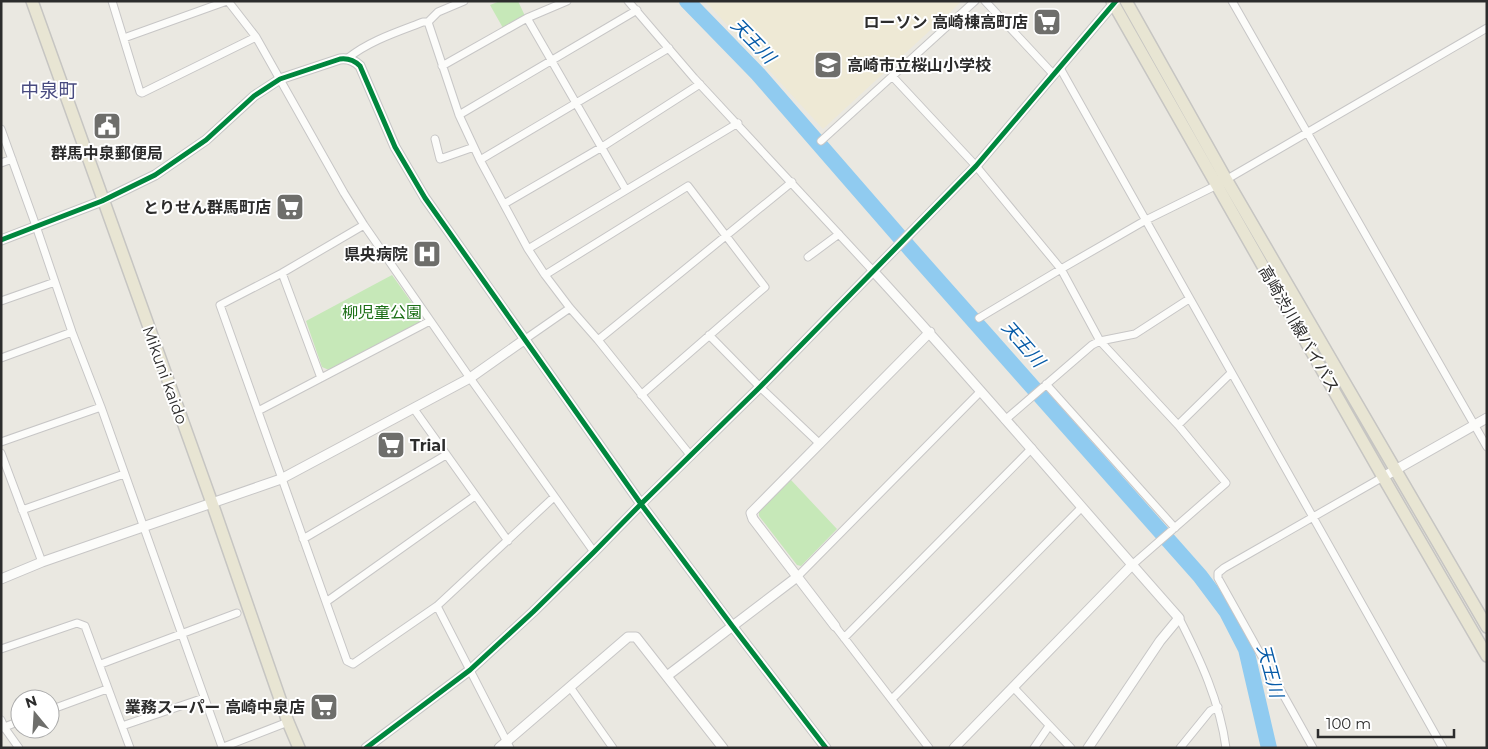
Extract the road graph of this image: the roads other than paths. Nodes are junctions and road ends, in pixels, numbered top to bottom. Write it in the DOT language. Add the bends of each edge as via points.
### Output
graph roads {
  1 [pos="32,1"];
  2 [pos="112,1"];
  3 [pos="228,1"];
  4 [pos="464,1"];
  5 [pos="567,1"];
  6 [pos="628,1"];
  7 [pos="975,1"];
  8 [pos="985,1"];
  9 [pos="1126,1"];
  10 [pos="1232,1"];
  11 [pos="1114,2"];
  12 [pos="456,3"];
  13 [pos="637,10"];
  14 [pos="527,18"];
  15 [pos="428,22"];
  16 [pos="1487,28"];
  17 [pos="124,38"];
  18 [pos="256,38"];
  19 [pos="669,48"];
  20 [pos="348,58"];
  21 [pos="551,61"];
  22 [pos="442,66"];
  23 [pos="1057,71"];
  24 [pos="892,76"];
  25 [pos="280,79"];
  26 [pos="700,84"];
  27 [pos="576,104"];
  28 [pos="459,115"];
  29 [pos="738,123"];
  30 [pos="1,129"];
  31 [pos="1306,134"];
  32 [pos="435,139"];
  33 [pos="821,141"];
  34 [pos="474,147"];
  35 [pos="602,147"];
  36 [pos="12,160"];
  37 [pos="480,160"];
  38 [pos="1,163"];
  39 [pos="976,166"];
  40 [pos="792,182"];
  41 [pos="1222,182"];
  42 [pos="626,190"];
  43 [pos="102,200"];
  44 [pos="504,204"];
  45 [pos="1146,220"];
  46 [pos="364,225"];
  47 [pos="36,226"];
  48 [pos="839,234"];
  49 [pos="727,237"];
  50 [pos="1,240"];
  51 [pos="528,249"];
  52 [pos="808,258"];
  53 [pos="1061,269"];
  54 [pos="874,272"];
  55 [pos="282,273"];
  56 [pos="545,275"];
  57 [pos="55,282"];
  58 [pos="1189,299"];
  59 [pos="1,301"];
  60 [pos="570,308"];
  61 [pos="980,318"];
  62 [pos="430,321"];
  63 [pos="72,332"];
  64 [pos="930,332"];
  65 [pos="709,335"];
  66 [pos="524,340"];
  67 [pos="598,340"];
  68 [pos="1100,341"];
  69 [pos="1,358"];
  70 [pos="1230,373"];
  71 [pos="322,378"];
  72 [pos="470,378"];
  73 [pos="1044,386"];
  74 [pos="760,387"];
  75 [pos="981,391"];
  76 [pos="641,395"];
  77 [pos="101,407"];
  78 [pos="414,409"];
  79 [pos="258,411"];
  80 [pos="1487,418"];
  81 [pos="1005,420"];
  82 [pos="1475,424"];
  83 [pos="1178,425"];
  84 [pos="1,442"];
  85 [pos="820,444"];
  86 [pos="1487,447"];
  87 [pos="1032,448"];
  88 [pos="1,454"];
  89 [pos="446,455"];
  90 [pos="691,456"];
  91 [pos="1396,470"];
  92 [pos="124,474"];
  93 [pos="10,476"];
  94 [pos="1383,477"];
  95 [pos="281,479"];
  96 [pos="1,480"];
  97 [pos="475,496"];
  98 [pos="554,497"];
  99 [pos="212,503"];
  100 [pos="641,504"];
  101 [pos="1081,508"];
  102 [pos="22,510"];
  103 [pos="1313,517"];
  104 [pos="144,527"];
  105 [pos="1173,530"];
  106 [pos="303,539"];
  107 [pos="508,541"];
  108 [pos="594,552"];
  109 [pos="42,562"];
  110 [pos="1132,565"];
  111 [pos="797,577"];
  112 [pos="1,579"];
  113 [pos="326,602"];
  114 [pos="437,606"];
  115 [pos="237,613"];
  116 [pos="1179,618"];
  117 [pos="835,626"];
  118 [pos="732,627"];
  119 [pos="1487,627"];
  120 [pos="181,633"];
  121 [pos="844,638"];
  122 [pos="1,649"];
  123 [pos="1487,656"];
  124 [pos="100,664"];
  125 [pos="470,670"];
  126 [pos="667,676"];
  127 [pos="570,687"];
  128 [pos="1014,688"];
  129 [pos="107,689"];
  130 [pos="204,698"];
  131 [pos="892,699"];
  132 [pos="60,706"];
  133 [pos="1218,707"];
  134 [pos="288,722"];
  135 [pos="2,725"];
  136 [pos="122,726"];
  137 [pos="1049,726"];
  138 [pos="505,746"];
  139 [pos="19,748"];
  140 [pos="130,748"];
  141 [pos="222,748"];
  142 [pos="299,748"];
  143 [pos="366,748"];
  144 [pos="613,748"];
  145 [pos="723,748"];
  146 [pos="826,748"];
  147 [pos="929,748"];
  148 [pos="954,748"];
  149 [pos="1034,748"];
  150 [pos="1071,748"];
  151 [pos="1088,748"];
  152 [pos="1180,748"];
  153 [pos="1226,748"];
  154 [pos="1313,748"];
  155 [pos="1443,748"];
  1 -- 43 [label="main road, Mikuni kaido"];
  2 -- 17 [label="street"];
  3 -- 17 [label="street"];
  3 -- 18 [label="street"];
  4 -- 12 [label="street"];
  5 -- 14 [label="street"];
  6 -- 13 [label="street"];
  7 -- 24 [label="street"];
  8 -- 23 [label="street"];
  9 -- 41 [label="main road, 高崎渋川線バイパス"];
  10 -- 31 [label="street"];
  11 -- 23 [label="street"];
  11 -- 41 [label="main road, 高崎渋川線バイパス"];
  12 -- 15 [label="street" via="438,12"];
  13 -- 19 [label="street"];
  13 -- 21 [label="street"];
  14 -- 21 [label="street"];
  14 -- 22 [label="street"];
  15 -- 20 [label="street" via="380,39"];
  15 -- 22 [label="street"];
  16 -- 31 [label="street"];
  17 -- 18 [label="street" via="142,93"];
  18 -- 25 [label="street"];
  19 -- 26 [label="street"];
  19 -- 27 [label="street"];
  20 -- 25 [label="street"];
  20 -- 66 [label="street" via="360,66 395,147 425,198"];
  21 -- 27 [label="street"];
  21 -- 28 [label="street"];
  22 -- 28 [label="street"];
  23 -- 39 [label="street"];
  23 -- 45 [label="street"];
  24 -- 33 [label="street"];
  24 -- 39 [label="street"];
  25 -- 43 [label="street" via="254,96 206,140 168,166"];
  25 -- 46 [label="street"];
  26 -- 29 [label="street"];
  26 -- 35 [label="street"];
  27 -- 35 [label="street"];
  27 -- 37 [label="street"];
  28 -- 34 [label="street"];
  29 -- 40 [label="street"];
  29 -- 42 [label="street"];
  30 -- 36 [label="street"];
  31 -- 41 [label="street"];
  31 -- 82 [label="street"];
  32 -- 34 [label="street" via="440,159"];
  34 -- 37 [label="street"];
  35 -- 42 [label="street"];
  35 -- 44 [label="street"];
  36 -- 38 [label="street"];
  36 -- 47 [label="street"];
  37 -- 44 [label="street"];
  39 -- 53 [label="street"];
  39 -- 54 [label="street"];
  40 -- 48 [label="street"];
  40 -- 49 [label="street"];
  41 -- 45 [label="street"];
  41 -- 91 [label="main road, 高崎渋川線バイパス"];
  41 -- 94 [label="main road, 高崎渋川線バイパス"];
  42 -- 51 [label="street"];
  43 -- 47 [label="street"];
  43 -- 99 [label="main road, Mikuni kaido"];
  44 -- 51 [label="street"];
  45 -- 53 [label="street"];
  45 -- 58 [label="street"];
  46 -- 55 [label="street"];
  46 -- 62 [label="street"];
  47 -- 50 [label="street"];
  47 -- 57 [label="street"];
  48 -- 52 [label="street"];
  48 -- 54 [label="street"];
  49 -- 56 [label="street" via="688,186"];
  49 -- 65 [label="street" via="765,287"];
  49 -- 67 [label="street"];
  51 -- 56 [label="street"];
  53 -- 61 [label="street"];
  53 -- 68 [label="street"];
  54 -- 64 [label="street"];
  54 -- 74 [label="street"];
  55 -- 71 [label="street"];
  55 -- 79 [label="street" via="220,305"];
  56 -- 60 [label="street"];
  57 -- 59 [label="street"];
  57 -- 63 [label="street"];
  58 -- 68 [label="street" via="1135,334"];
  58 -- 70 [label="street"];
  60 -- 66 [label="street"];
  60 -- 67 [label="street"];
  62 -- 71 [label="street"];
  62 -- 72 [label="street"];
  63 -- 69 [label="street"];
  63 -- 77 [label="street"];
  64 -- 75 [label="street"];
  64 -- 85 [label="street"];
  65 -- 74 [label="street"];
  65 -- 76 [label="street"];
  66 -- 72 [label="street"];
  66 -- 100 [label="street"];
  67 -- 76 [label="street"];
  68 -- 73 [label="street"];
  68 -- 83 [label="street"];
  70 -- 83 [label="street"];
  70 -- 103 [label="street"];
  71 -- 79 [label="street"];
  72 -- 78 [label="street"];
  72 -- 98 [label="street"];
  73 -- 81 [label="street"];
  73 -- 105 [label="street"];
  74 -- 85 [label="street"];
  74 -- 90 [label="street"];
  75 -- 81 [label="street"];
  75 -- 111 [label="street"];
  76 -- 90 [label="street"];
  77 -- 84 [label="street"];
  77 -- 92 [label="street"];
  78 -- 89 [label="street"];
  78 -- 95 [label="street"];
  79 -- 95 [label="street"];
  80 -- 82 [label="street"];
  81 -- 87 [label="street"];
  82 -- 86 [label="street"];
  82 -- 91 [label="street"];
  83 -- 105 [label="street" via="1226,483"];
  85 -- 111 [label="street" via="751,514"];
  87 -- 101 [label="street"];
  87 -- 121 [label="street"];
  88 -- 93 [label="street"];
  89 -- 97 [label="street"];
  89 -- 106 [label="street"];
  90 -- 100 [label="street"];
  91 -- 94 [label="street"];
  91 -- 119 [label="main road, 高崎渋川線バイパス"];
  92 -- 102 [label="street"];
  92 -- 104 [label="street"];
  93 -- 96 [label="street"];
  93 -- 102 [label="street"];
  94 -- 103 [label="street"];
  94 -- 123 [label="main road, 高崎渋川線バイパス"];
  95 -- 99 [label="street"];
  95 -- 106 [label="street"];
  97 -- 107 [label="street"];
  97 -- 113 [label="street"];
  98 -- 107 [label="street"];
  98 -- 108 [label="street"];
  99 -- 104 [label="street"];
  99 -- 134 [label="main road, Mikuni kaido"];
  100 -- 108 [label="street"];
  100 -- 118 [label="street"];
  101 -- 110 [label="street"];
  101 -- 131 [label="street"];
  102 -- 109 [label="street"];
  103 -- 154 [label="street" via="1224,568 1218,573 1218,578"];
  103 -- 155 [label="street"];
  104 -- 109 [label="street"];
  104 -- 120 [label="street"];
  105 -- 110 [label="street"];
  106 -- 113 [label="street"];
  107 -- 114 [label="street"];
  108 -- 125 [label="street"];
  109 -- 112 [label="street"];
  110 -- 116 [label="street"];
  110 -- 128 [label="street"];
  111 -- 117 [label="street"];
  111 -- 118 [label="street"];
  113 -- 114 [label="street" via="347,660 353,664"];
  114 -- 125 [label="street"];
  115 -- 120 [label="street"];
  116 -- 133 [label="street"];
  116 -- 151 [label="street"];
  117 -- 121 [label="street"];
  118 -- 126 [label="street"];
  118 -- 146 [label="street"];
  120 -- 124 [label="street"];
  120 -- 130 [label="street"];
  121 -- 131 [label="street"];
  122 -- 124 [label="street" via="77,623 85,626"];
  124 -- 129 [label="street"];
  125 -- 138 [label="street"];
  125 -- 143 [label="street"];
  126 -- 127 [label="street" via="632,636"];
  126 -- 145 [label="street"];
  127 -- 138 [label="street"];
  127 -- 144 [label="street"];
  128 -- 137 [label="street"];
  128 -- 148 [label="street"];
  129 -- 132 [label="street"];
  129 -- 136 [label="street"];
  130 -- 136 [label="street"];
  130 -- 141 [label="street"];
  131 -- 147 [label="street"];
  133 -- 152 [label="street" via="1210,711"];
  133 -- 153 [label="street"];
  134 -- 141 [label="street"];
  134 -- 142 [label="main road, Mikuni kaido"];
  135 -- 139 [label="street"];
  136 -- 140 [label="street"];
  137 -- 149 [label="street"];
  137 -- 150 [label="street"];
}
